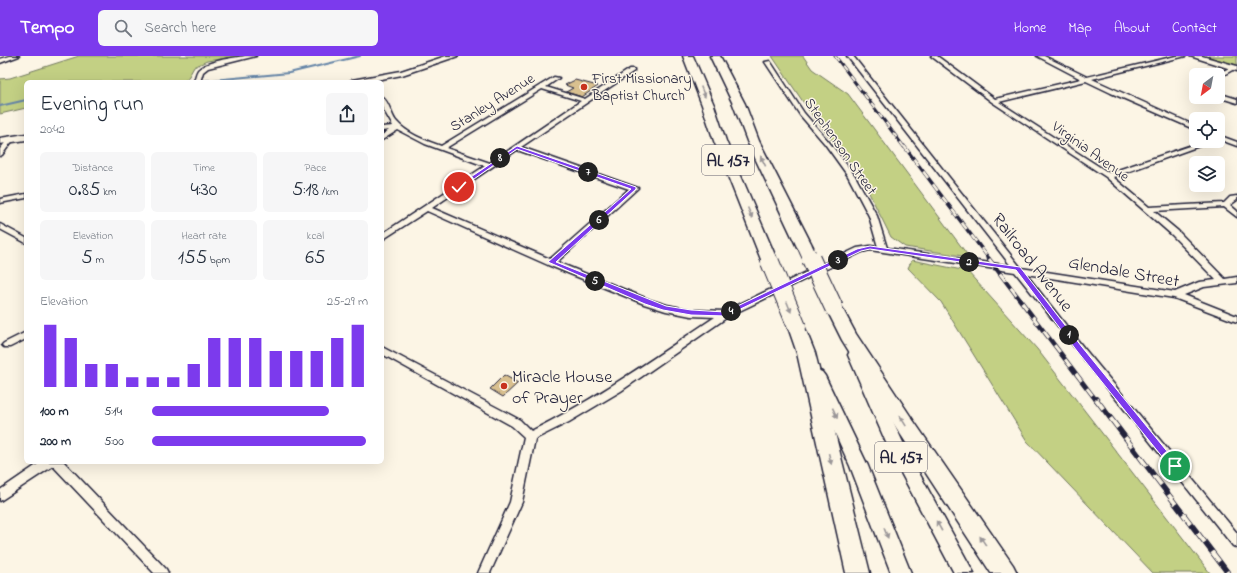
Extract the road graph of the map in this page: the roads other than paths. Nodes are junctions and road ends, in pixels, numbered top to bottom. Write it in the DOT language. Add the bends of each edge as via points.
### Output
graph roads {
  1 [pos="16,56"];
  2 [pos="253,56"];
  3 [pos="454,56"];
  4 [pos="688,56"];
  5 [pos="715,56"];
  6 [pos="850,56"];
  7 [pos="934,56"];
  8 [pos="1040,56"];
  9 [pos="1183,56"];
  10 [pos="1194,56"];
  11 [pos="0,61"];
  12 [pos="768,62"];
  13 [pos="1235,69"];
  14 [pos="632,70"];
  15 [pos="1225,73"];
  16 [pos="556,78"];
  17 [pos="197,80"];
  18 [pos="375,80"];
  19 [pos="1087,80"];
  20 [pos="541,86"];
  21 [pos="1225,97"];
  22 [pos="994,100"];
  23 [pos="586,101"];
  24 [pos="1237,101"];
  25 [pos="384,104"];
  26 [pos="1189,125"];
  27 [pos="398,127"];
  28 [pos="384,129"];
  29 [pos="24,137"];
  30 [pos="384,137"];
  31 [pos="5,140"];
  32 [pos="1225,140"];
  33 [pos="1237,144"];
  34 [pos="442,148"];
  35 [pos="517,148"];
  36 [pos="1190,148"];
  37 [pos="0,154"];
  38 [pos="490,165"];
  39 [pos="1108,176"];
  40 [pos="24,196"];
  41 [pos="1237,198"];
  42 [pos="0,201"];
  43 [pos="1226,206"];
  44 [pos="427,208"];
  45 [pos="1147,210"];
  46 [pos="1237,214"];
  47 [pos="0,226"];
  48 [pos="384,237"];
  49 [pos="24,240"];
  50 [pos="883,249"];
  51 [pos="551,262"];
  52 [pos="1018,269"];
  53 [pos="1237,280"];
  54 [pos="1222,281"];
  55 [pos="1176,296"];
  56 [pos="726,314"];
  57 [pos="1237,319"];
  58 [pos="24,336"];
  59 [pos="848,336"];
  60 [pos="7,346"];
  61 [pos="384,351"];
  62 [pos="806,353"];
  63 [pos="530,436"];
  64 [pos="47,464"];
  65 [pos="60,464"];
  66 [pos="0,496"];
  67 [pos="1237,542"];
  68 [pos="162,573"];
  69 [pos="484,573"];
  70 [pos="858,573"];
  71 [pos="901,573"];
  72 [pos="964,573"];
  73 [pos="1005,573"];
  1 -- 11 [label="street"];
  2 -- 17 [label="street" via="210,66 198,74"];
  3 -- 18 [label="street"];
  4 -- 62 [label="highway, AL 157, one-way, bridge"];
  59 -- 5 [label="highway, AL 157, one-way, bridge" via="753,141 739,104"];
  6 -- 52 [label="street, Railroad Avenue"];
  7 -- 22 [label="street, Virginia Avenue"];
  8 -- 19 [label="street"];
  9 -- 19 [label="street"];
  10 -- 13 [label="street"];
  12 -- 50 [label="street, Stephenson Street" via="802,114 851,176 873,216"];
  13 -- 15 [label="street"];
  14 -- 23 [label="street"];
  16 -- 20 [label="street, Stanley Avenue"];
  19 -- 22 [label="street"];
  19 -- 26 [label="street"];
  20 -- 23 [label="street"];
  20 -- 34 [label="street, Stanley Avenue"];
  21 -- 24 [label="street"];
  22 -- 39 [label="street, Virginia Avenue"];
  23 -- 35 [label="street"];
  25 -- 27 [label="street"];
  27 -- 28 [label="street"];
  27 -- 30 [label="street"];
  27 -- 34 [label="street" via="409,135"];
  29 -- 31 [label="street"];
  31 -- 37 [label="street"];
  32 -- 33 [label="street"];
  34 -- 38 [label="street"];
  35 -- 38 [label="street"];
  35 -- 51 [label="street" via="634,188"];
  36 -- 39 [label="street"];
  38 -- 44 [label="street"];
  39 -- 45 [label="street, Virginia Avenue"];
  40 -- 42 [label="street"];
  41 -- 43 [label="street"];
  43 -- 45 [label="street"];
  43 -- 46 [label="street"];
  44 -- 48 [label="street"];
  44 -- 51 [label="street"];
  45 -- 54 [label="street, Virginia Avenue"];
  47 -- 49 [label="street"];
  50 -- 52 [label="street, Glendale Street"];
  50 -- 56 [label="street, Glendale Street" via="860,250"];
  51 -- 56 [label="street" via="666,308 691,313"];
  52 -- 55 [label="street, Glendale Street"];
  52 -- 67 [label="street, Railroad Avenue"];
  53 -- 54 [label="street"];
  54 -- 55 [label="street" via="1193,287"];
  55 -- 57 [label="street, Glendale Street"];
  56 -- 63 [label="street, Glendale Street" via="617,388 565,419"];
  58 -- 60 [label="street"];
  72 -- 59 [label="main road, AL 157, one-way" via="900,454"];
  73 -- 59 [label="highway, one-way"];
  61 -- 63 [label="street" via="516,423"];
  62 -- 70 [label="highway, one-way"];
  62 -- 71 [label="main road, AL 157, one-way" via="859,466"];
  63 -- 69 [label="street" via="516,502"];
  64 -- 66 [label="street"];
  65 -- 68 [label="street"];
}
